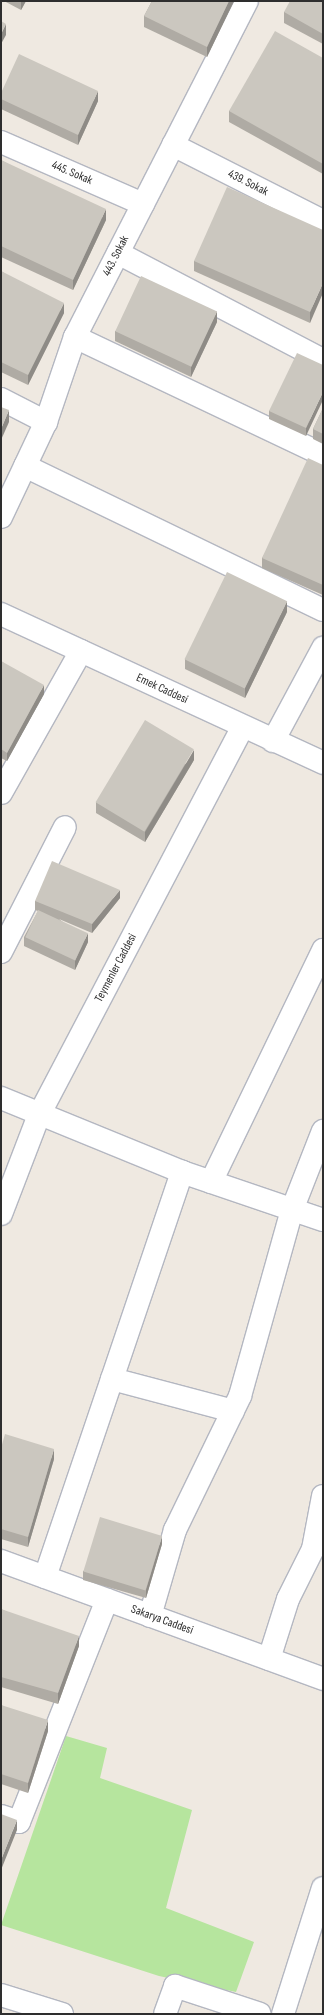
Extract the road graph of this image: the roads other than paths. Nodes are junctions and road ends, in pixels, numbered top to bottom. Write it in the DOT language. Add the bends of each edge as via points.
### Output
graph roads {
  1 [pos="247,1"];
  2 [pos="1,142"];
  3 [pos="173,145"];
  4 [pos="143,204"];
  5 [pos="323,221"];
  6 [pos="118,253"];
  7 [pos="75,337"];
  8 [pos="323,360"];
  9 [pos="1,400"];
  10 [pos="46,422"];
  11 [pos="323,455"];
  12 [pos="25,466"];
  13 [pos="1,517"];
  14 [pos="323,610"];
  15 [pos="1,614"];
  16 [pos="323,648"];
  17 [pos="81,651"];
  18 [pos="243,727"];
  19 [pos="273,741"];
  20 [pos="323,763"];
  21 [pos="1,793"];
  22 [pos="65,827"];
  23 [pos="323,950"];
  24 [pos="1,952"];
  25 [pos="1,1098"];
  26 [pos="38,1115"];
  27 [pos="323,1131"];
  28 [pos="182,1172"];
  29 [pos="210,1182"];
  30 [pos="292,1210"];
  31 [pos="1,1214"];
  32 [pos="323,1220"];
  33 [pos="112,1379"];
  34 [pos="233,1411"];
  35 [pos="323,1496"];
  36 [pos="1,1561"];
  37 [pos="45,1577"];
  38 [pos="107,1600"];
  39 [pos="150,1616"];
  40 [pos="269,1659"];
  41 [pos="323,1679"];
  42 [pos="1,1816"];
  43 [pos="323,1888"];
  44 [pos="1,1995"];
  45 [pos="49,2012"];
  46 [pos="165,2014"];
  47 [pos="260,2014"];
  48 [pos="283,2014"];
  1 -- 3 [label="street, 443. Sokak"];
  2 -- 4 [label="street, 445. Sokak"];
  3 -- 4 [label="street, 443. Sokak"];
  3 -- 5 [label="street, 439. Sokak"];
  4 -- 6 [label="street, 443. Sokak"];
  6 -- 7 [label="street, 443. Sokak"];
  6 -- 8 [label="street"];
  7 -- 10 [label="street, 443. Sokak"];
  7 -- 11 [label="street"];
  9 -- 10 [label="street"];
  10 -- 12 [label="street, 443. Sokak"];
  12 -- 13 [label="street, 443. Sokak"];
  12 -- 14 [label="street"];
  15 -- 17 [label="street, Emek Caddesi"];
  16 -- 19 [label="street"];
  17 -- 18 [label="street, Emek Caddesi"];
  17 -- 21 [label="street"];
  18 -- 19 [label="street, Emek Caddesi"];
  18 -- 26 [label="street, Teymenler Caddesi"];
  19 -- 20 [label="street, Emek Caddesi"];
  22 -- 24 [label="street"];
  23 -- 29 [label="street"];
  25 -- 26 [label="street"];
  26 -- 28 [label="street"];
  26 -- 31 [label="street, Teymenler Caddesi"];
  27 -- 30 [label="street"];
  28 -- 29 [label="street"];
  28 -- 33 [label="street"];
  29 -- 30 [label="street"];
  30 -- 32 [label="street"];
  30 -- 34 [label="street" via="240,1396"];
  33 -- 34 [label="street"];
  33 -- 37 [label="street"];
  34 -- 39 [label="street" via="176,1530"];
  35 -- 40 [label="street" via="313,1549 288,1599"];
  36 -- 37 [label="street, Sakarya Caddesi"];
  37 -- 38 [label="street, Sakarya Caddesi"];
  38 -- 39 [label="street, Sakarya Caddesi"];
  38 -- 42 [label="street" via="19,1822"];
  39 -- 40 [label="street, Sakarya Caddesi"];
  40 -- 41 [label="street, Sakarya Caddesi"];
  43 -- 48 [label="street"];
  44 -- 45 [label="street"];
  46 -- 47 [label="street" via="176,1986"];
}
